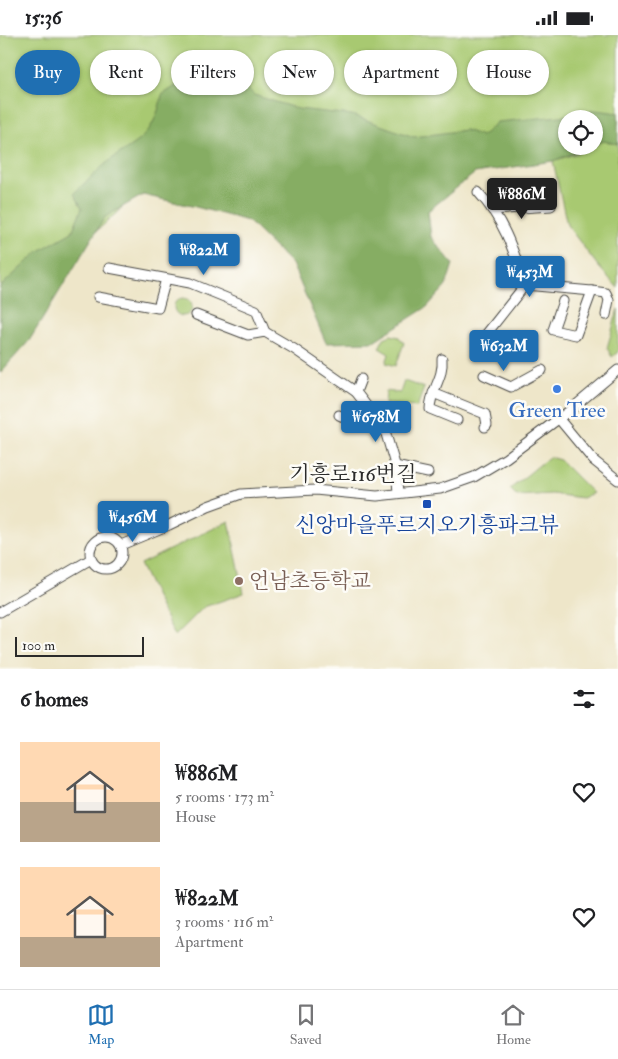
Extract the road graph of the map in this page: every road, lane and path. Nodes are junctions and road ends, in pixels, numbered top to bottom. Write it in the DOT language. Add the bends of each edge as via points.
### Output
graph roads {
  1 [pos="478,192"];
  2 [pos="551,206"];
  3 [pos="492,210"];
  4 [pos="109,268"];
  5 [pos="166,279"];
  6 [pos="525,285"];
  7 [pos="592,291"];
  8 [pos="98,297"];
  9 [pos="563,301"];
  10 [pos="196,315"];
  11 [pos="606,315"];
  12 [pos="264,332"];
  13 [pos="484,337"];
  14 [pos="442,359"];
  15 [pos="542,370"];
  16 [pos="618,371"];
  17 [pos="484,375"];
  18 [pos="361,379"];
  19 [pos="356,392"];
  20 [pos="434,393"];
  21 [pos="338,415"];
  22 [pos="559,419"];
  23 [pos="457,420"];
  24 [pos="356,423"];
  25 [pos="485,427"];
  26 [pos="395,466"];
  27 [pos="428,473"];
  28 [pos="618,480"];
  29 [pos="398,493"];
  30 [pos="121,545"];
  31 [pos="91,559"];
  32 [pos="0,612"];
  1 -- 3 [label="street"];
  2 -- 3 [label="street"];
  3 -- 6 [label="street" via="507,234"];
  4 -- 5 [label="street"];
  5 -- 8 [label="street" via="158,308"];
  5 -- 12 [label="street" via="190,283 256,310"];
  6 -- 7 [label="street"];
  6 -- 13 [label="street"];
  7 -- 9 [label="street" via="576,335 553,330"];
  7 -- 11 [label="street" via="606,293 609,300"];
  10 -- 12 [label="street" via="248,335"];
  12 -- 19 [label="street"];
  14 -- 20 [label="street" via="443,369"];
  15 -- 17 [label="street" via="511,387"];
  16 -- 22 [label="street, 기흥로116번길"];
  18 -- 19 [label="street"];
  19 -- 26 [label="street" via="382,426"];
  20 -- 23 [label="street" via="430,409"];
  20 -- 25 [label="street" via="486,414"];
  21 -- 24 [label="street"];
  22 -- 28 [label="street" via="594,460"];
  22 -- 29 [label="street, 기흥로116번길" via="474,477 440,489"];
  26 -- 27 [label="street"];
  26 -- 29 [label="street"];
  29 -- 30 [label="street, 기흥로116번길" via="376,495 315,489 241,495 208,506"];
  30 -- 31 [label="street" via="108,536 98,539 91,547"];
  30 -- 31 [label="street" via="123,555 114,567 103,569"];
  31 -- 32 [label="street"];
}
